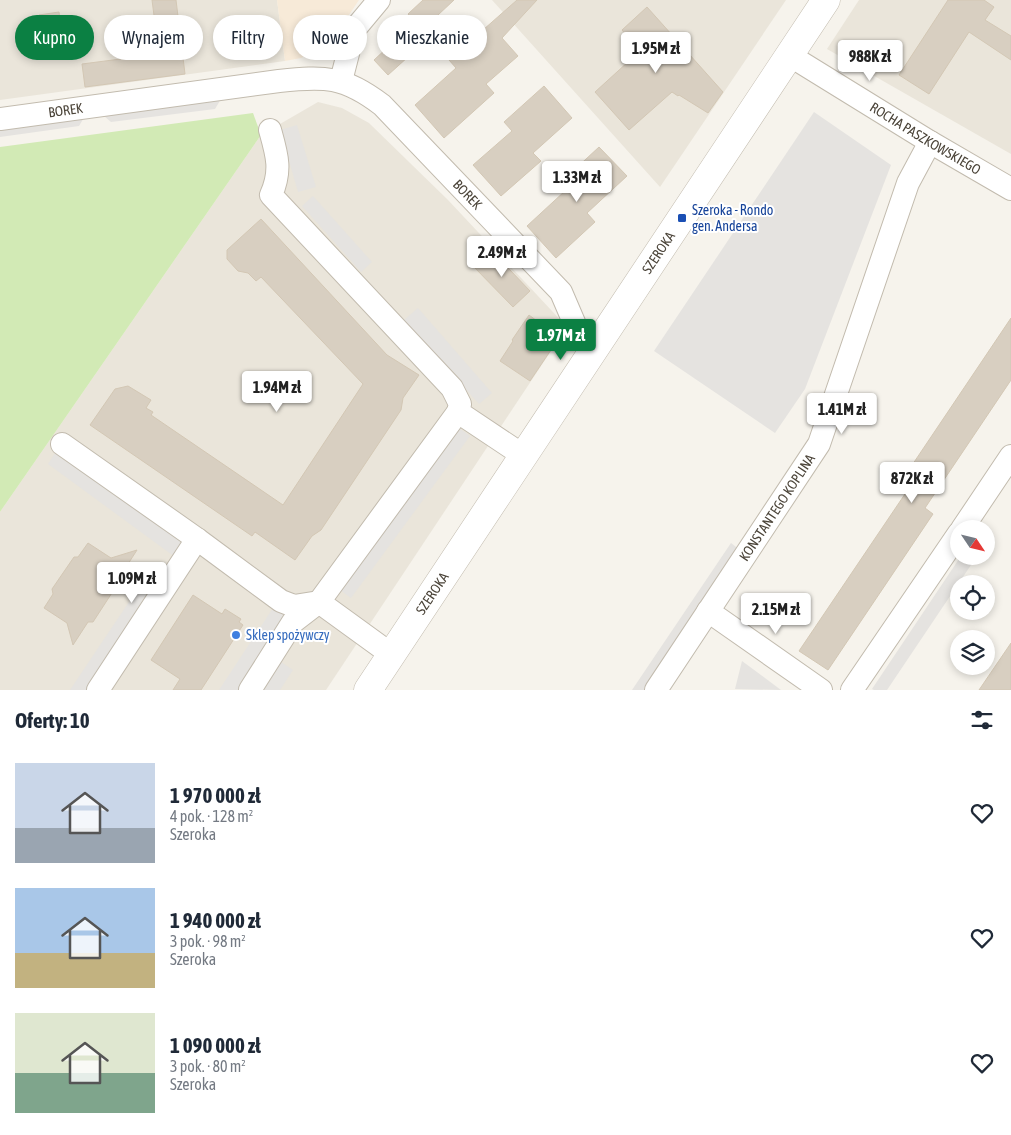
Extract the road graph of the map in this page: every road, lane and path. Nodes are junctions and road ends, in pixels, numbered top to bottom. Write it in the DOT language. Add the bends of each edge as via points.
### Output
graph roads {
  1 [pos="379,0"];
  2 [pos="826,0"];
  3 [pos="789,55"];
  4 [pos="341,81"];
  5 [pos="0,119"];
  6 [pos="270,130"];
  7 [pos="930,142"];
  8 [pos="1011,189"];
  9 [pos="598,344"];
  10 [pos="458,412"];
  11 [pos="62,444"];
  12 [pos="524,456"];
  13 [pos="1011,456"];
  14 [pos="968,520"];
  15 [pos="197,539"];
  16 [pos="950,546"];
  17 [pos="318,602"];
  18 [pos="708,611"];
  19 [pos="392,655"];
  20 [pos="98,690"];
  21 [pos="250,690"];
  22 [pos="368,690"];
  23 [pos="656,690"];
  24 [pos="821,690"];
  25 [pos="852,690"];
  1 -- 4 [label="street" via="354,30"];
  2 -- 3 [label="street, SZEROKA"];
  3 -- 7 [label="street, ROCHA PASZKOWSKIEGO"];
  3 -- 9 [label="street, SZEROKA"];
  4 -- 5 [label="street, BOREK" via="311,78 279,81"];
  4 -- 9 [label="street, BOREK" via="365,92 388,112 561,292 576,327"];
  6 -- 10 [label="street" via="278,160 276,183 271,195 452,388 460,404"];
  7 -- 8 [label="street, ROCHA PASZKOWSKIEGO"];
  7 -- 18 [label="street, KONSTANTEGO KOPLINA" via="908,183 819,444"];
  9 -- 12 [label="street, SZEROKA"];
  10 -- 12 [label="street"];
  10 -- 17 [label="street"];
  11 -- 15 [label="street"];
  12 -- 19 [label="street, SZEROKA"];
  13 -- 14 [label="street"];
  15 -- 17 [label="street" via="281,601 294,606"];
  15 -- 20 [label="street"];
  16 -- 25 [label="street"];
  17 -- 19 [label="street"];
  17 -- 21 [label="street" via="293,622"];
  18 -- 23 [label="street, KONSTANTEGO KOPLINA"];
  18 -- 24 [label="street"];
  19 -- 22 [label="street, SZEROKA"];
}
